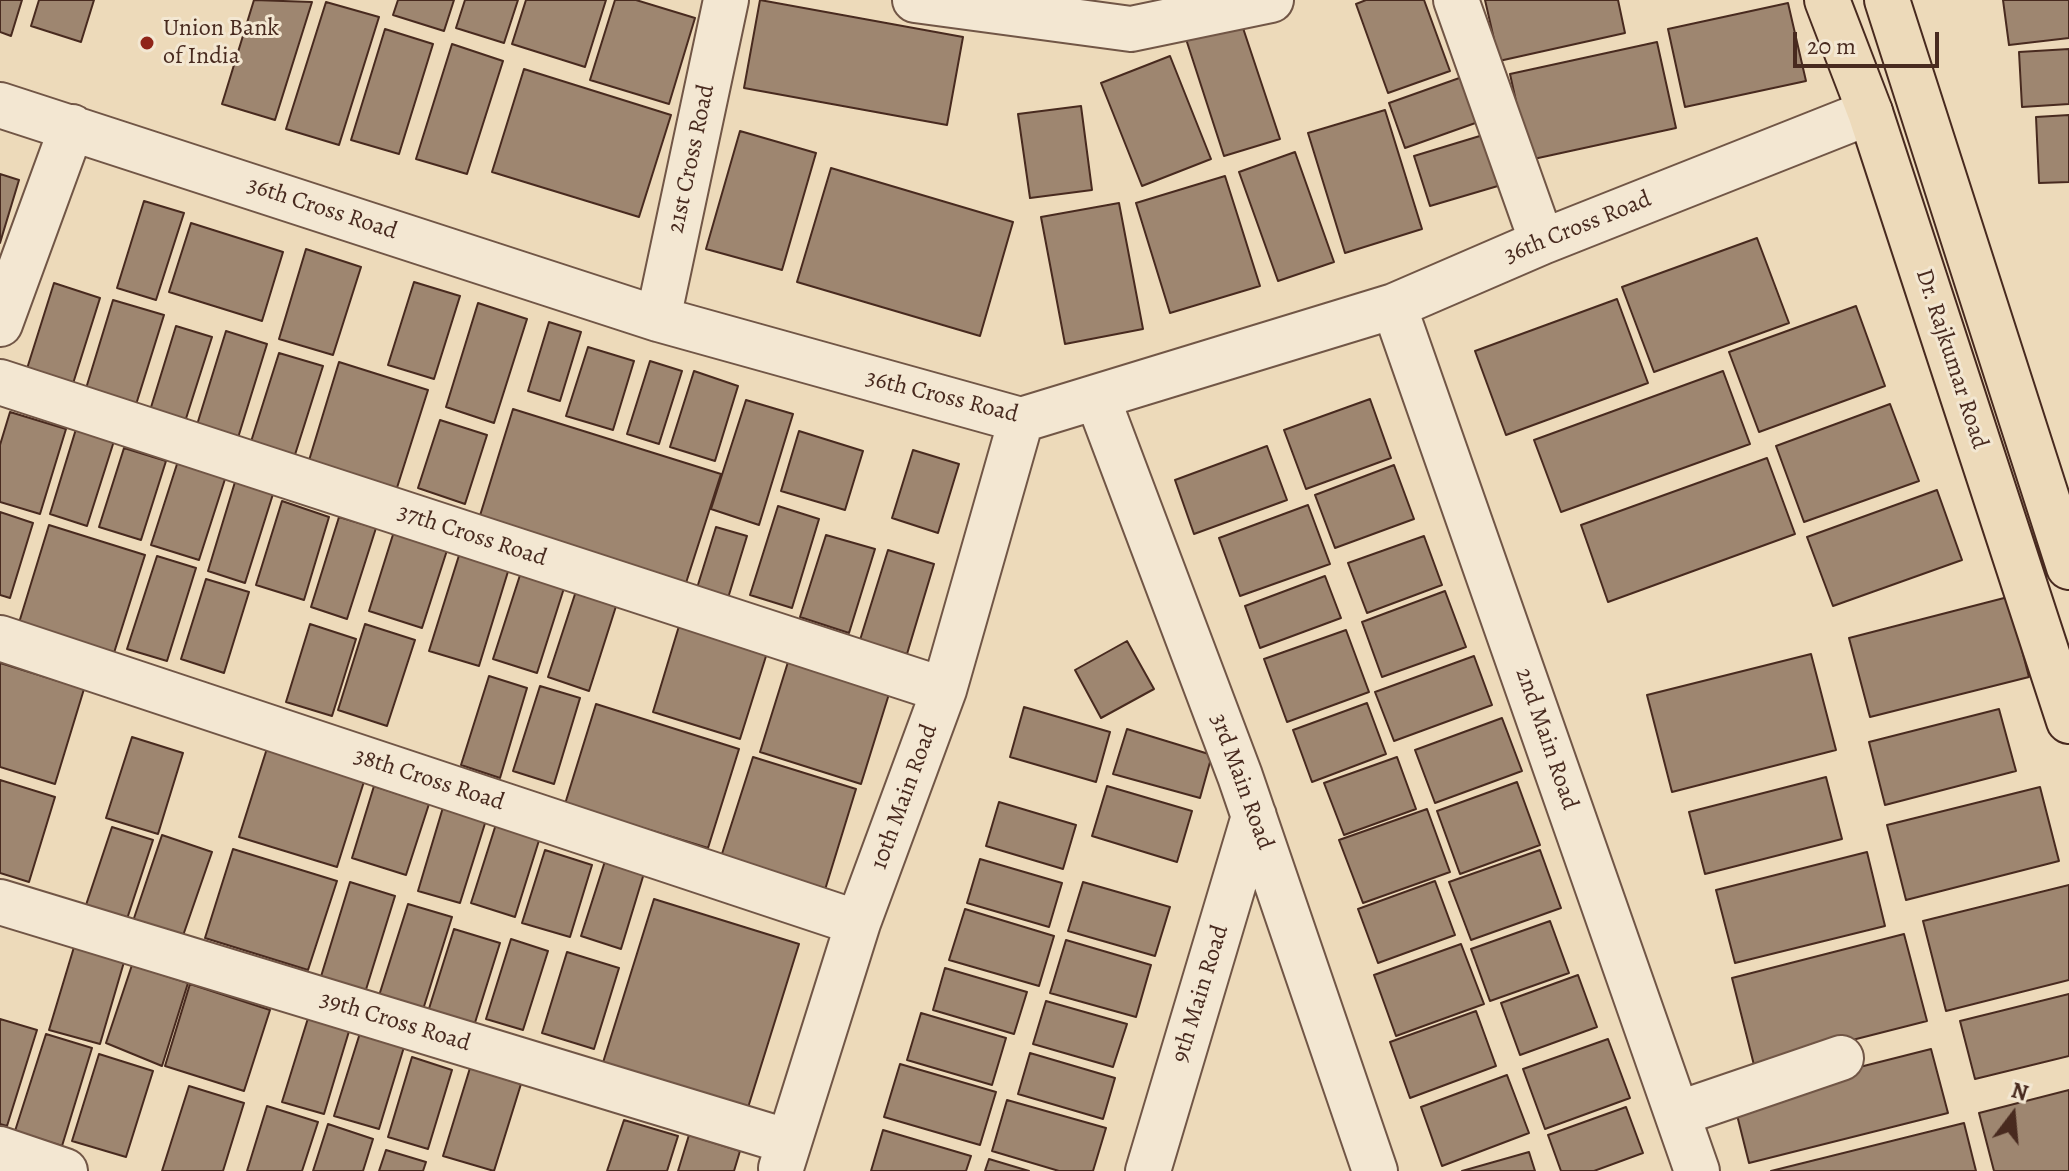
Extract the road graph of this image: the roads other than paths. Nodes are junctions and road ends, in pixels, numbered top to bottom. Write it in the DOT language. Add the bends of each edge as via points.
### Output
graph roads {
  1 [pos="726,0"];
  2 [pos="915,0"];
  3 [pos="1271,0"];
  4 [pos="1456,0"];
  5 [pos="1827,0"];
  6 [pos="1887,0"];
  7 [pos="1133,14"];
  8 [pos="0,105"];
  9 [pos="1870,112"];
  10 [pos="72,127"];
  11 [pos="1542,242"];
  12 [pos="1394,306"];
  13 [pos="658,319"];
  14 [pos="0,324"];
  15 [pos="0,382"];
  16 [pos="1097,397"];
  17 [pos="1021,420"];
  18 [pos="2069,567"];
  19 [pos="0,638"];
  20 [pos="944,690"];
  21 [pos="2069,721"];
  22 [pos="1254,816"];
  23 [pos="0,902"];
  24 [pos="858,923"];
  25 [pos="1841,1058"];
  26 [pos="1677,1114"];
  27 [pos="0,1149"];
  28 [pos="785,1156"];
  29 [pos="65,1171"];
  30 [pos="1148,1171"];
  31 [pos="1375,1171"];
  32 [pos="1697,1171"];
  1 -- 13 [label="street, 21st Cross Road"];
  2 -- 7 [label="street"];
  3 -- 7 [label="street"];
  4 -- 11 [label="street"];
  5 -- 9 [label="main road, Dr. Rajkumar Road"];
  6 -- 18 [label="main road, Dr. Rajkumar Road"];
  8 -- 10 [label="street, 36th Cross Road"];
  9 -- 11 [label="street, 36th Cross Road"];
  9 -- 21 [label="main road, Dr. Rajkumar Road"];
  10 -- 13 [label="street, 36th Cross Road"];
  10 -- 14 [label="street"];
  11 -- 12 [label="street, 36th Cross Road"];
  12 -- 16 [label="street, 36th Cross Road"];
  12 -- 26 [label="street, 2nd Main Road"];
  13 -- 17 [label="street, 36th Cross Road"];
  15 -- 20 [label="street, 37th Cross Road"];
  16 -- 17 [label="street, 36th Cross Road"];
  16 -- 22 [label="street, 3rd Main Road"];
  17 -- 20 [label="street, 10th Main Road"];
  19 -- 24 [label="street, 38th Cross Road"];
  20 -- 24 [label="street, 10th Main Road"];
  22 -- 30 [label="street, 9th Main Road"];
  22 -- 31 [label="street, 3rd Main Road"];
  23 -- 28 [label="street, 39th Cross Road"];
  24 -- 28 [label="street, 10th Main Road"];
  25 -- 26 [label="street"];
  26 -- 32 [label="street, 2nd Main Road"];
  27 -- 29 [label="street"];
}
